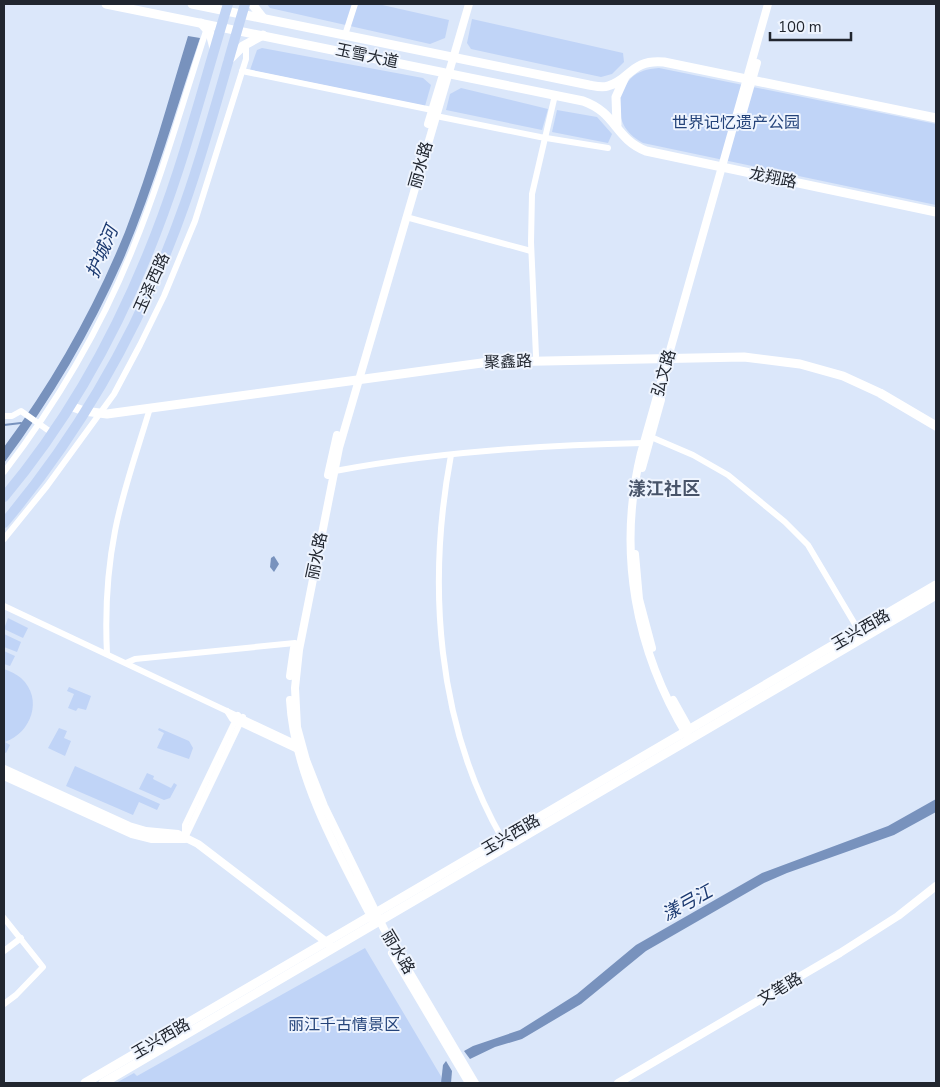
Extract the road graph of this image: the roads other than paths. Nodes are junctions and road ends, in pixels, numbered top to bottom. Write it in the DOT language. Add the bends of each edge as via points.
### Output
graph roads {
  1 [pos="106,4"];
  2 [pos="192,4"];
  3 [pos="252,4"];
  4 [pos="354,4"];
  5 [pos="463,4"];
  6 [pos="469,4"];
  7 [pos="768,4"];
  8 [pos="774,4"];
  9 [pos="209,5"];
  10 [pos="227,7"];
  11 [pos="243,9"];
  12 [pos="263,18"];
  13 [pos="204,25"];
  14 [pos="221,26"];
  15 [pos="237,30"];
  16 [pos="264,35"];
  17 [pos="346,35"];
  18 [pos="246,44"];
  19 [pos="214,49"];
  20 [pos="450,57"];
  21 [pos="228,61"];
  22 [pos="631,69"];
  23 [pos="242,72"];
  24 [pos="446,73"];
  25 [pos="750,79"];
  26 [pos="555,95"];
  27 [pos="434,113"];
  28 [pos="936,118"];
  29 [pos="618,129"];
  30 [pos="544,138"];
  31 [pos="608,148"];
  32 [pos="724,168"];
  33 [pos="936,212"];
  34 [pos="406,217"];
  35 [pos="531,252"];
  36 [pos="536,356"];
  37 [pos="671,356"];
  38 [pos="356,377"];
  39 [pos="71,404"];
  40 [pos="150,408"];
  41 [pos="87,409"];
  42 [pos="101,411"];
  43 [pos="4,416"];
  44 [pos="936,420"];
  45 [pos="38,422"];
  46 [pos="936,426"];
  47 [pos="52,433"];
  48 [pos="651,437"];
  49 [pos="643,443"];
  50 [pos="451,455"];
  51 [pos="335,471"];
  52 [pos="4,472"];
  53 [pos="4,497"];
  54 [pos="4,523"];
  55 [pos="4,539"];
  56 [pos="936,585"];
  57 [pos="936,595"];
  58 [pos="4,606"];
  59 [pos="859,631"];
  60 [pos="294,643"];
  61 [pos="107,654"];
  62 [pos="126,663"];
  63 [pos="239,719"];
  64 [pos="690,735"];
  65 [pos="300,749"];
  66 [pos="4,769"];
  67 [pos="4,776"];
  68 [pos="185,839"];
  69 [pos="503,840"];
  70 [pos="936,886"];
  71 [pos="4,918"];
  72 [pos="376,920"];
  73 [pos="21,938"];
  74 [pos="331,946"];
  75 [pos="4,951"];
  76 [pos="4,1004"];
  77 [pos="85,1083"];
  78 [pos="103,1083"];
  79 [pos="469,1083"];
  80 [pos="475,1083"];
  81 [pos="618,1083"];
  1 -- 13 [label="main road, 玉雪大道"];
  2 -- 9 [label="main road, 玉雪大道"];
  3 -- 12 [label="main road"];
  4 -- 17 [label="street"];
  5 -- 20 [label="street, 丽水路"];
  6 -- 20 [label="street, 丽水路"];
  7 -- 25 [label="street, 弘文路"];
  8 -- 25 [label="street, 弘文路"];
  9 -- 10 [label="main road, 玉雪大道"];
  10 -- 11 [label="main road, 玉雪大道"];
  10 -- 14 [label="main road, 玉泽西路"];
  11 -- 12 [label="main road, 玉雪大道"];
  11 -- 15 [label="main road, 玉泽西路"];
  12 -- 17 [label="main road, 玉雪大道"];
  13 -- 14 [label="main road, 玉雪大道"];
  13 -- 19 [label="main road" via="212,37"];
  13 -- 45 [label="street" via="127,262 95,328"];
  14 -- 15 [label="main road, 玉雪大道"];
  14 -- 19 [label="main road, 玉泽西路"];
  15 -- 16 [label="main road, 玉雪大道"];
  15 -- 21 [label="main road, 玉泽西路"];
  16 -- 18 [label="main road"];
  16 -- 24 [label="main road, 玉雪大道"];
  17 -- 20 [label="main road, 玉雪大道"];
  18 -- 21 [label="main road"];
  18 -- 23 [label="street"];
  19 -- 39 [label="main road, 玉泽西路" via="181,163 151,247 111,334"];
  20 -- 22 [label="main road, 玉雪大道" via="603,87 611,85"];
  20 -- 24 [label="street, 丽水路"];
  21 -- 41 [label="main road, 玉泽西路" via="194,177 166,253 130,332"];
  22 -- 25 [label="main road" via="649,62 664,62"];
  22 -- 29 [label="main road" via="616,97"];
  23 -- 27 [label="street"];
  23 -- 42 [label="street" via="206,190 177,266 132,362"];
  24 -- 26 [label="main road, 玉雪大道"];
  24 -- 27 [label="street, 丽水路"];
  25 -- 28 [label="main road"];
  25 -- 32 [label="street, 弘文路"];
  26 -- 29 [label="main road, 玉雪大道" via="599,108"];
  26 -- 30 [label="street"];
  27 -- 30 [label="street"];
  27 -- 34 [label="street, 丽水路"];
  27 -- 38 [label="street, 丽水路"];
  29 -- 32 [label="main road, 龙翔路" via="627,141 646,151"];
  30 -- 31 [label="street"];
  30 -- 35 [label="street" via="532,194"];
  32 -- 33 [label="main road, 龙翔路"];
  32 -- 37 [label="street, 弘文路"];
  34 -- 35 [label="street"];
  34 -- 38 [label="street, 丽水路"];
  35 -- 36 [label="street"];
  36 -- 37 [label="main road, 聚鑫路"];
  36 -- 38 [label="main road, 聚鑫路" via="488,357"];
  37 -- 38 [label="main road, 聚鑫路" via="489,362"];
  37 -- 44 [label="main road, 聚鑫路" via="758,352 816,362 870,382"];
  37 -- 46 [label="main road, 聚鑫路" via="757,358 814,367 868,387"];
  37 -- 48 [label="street, 弘文路"];
  37 -- 49 [label="street, 弘文路"];
  38 -- 40 [label="main road, 聚鑫路"];
  38 -- 42 [label="main road, 聚鑫路"];
  38 -- 51 [label="street, 丽水路"];
  38 -- 60 [label="street, 丽水路" via="334,447"];
  39 -- 41 [label="main road, 聚鑫路"];
  39 -- 47 [label="main road, 玉泽西路"];
  40 -- 42 [label="main road, 聚鑫路"];
  40 -- 61 [label="street" via="113,542 107,594"];
  41 -- 42 [label="main road, 聚鑫路"];
  41 -- 54 [label="main road, 玉泽西路" via="49,467"];
  42 -- 55 [label="street"];
  43 -- 45 [label="street" via="21,411"];
  45 -- 47 [label="street"];
  45 -- 52 [label="street"];
  47 -- 53 [label="main road, 玉泽西路"];
  48 -- 59 [label="street" via="722,471 786,522 808,545"];
  48 -- 64 [label="street, 弘文路" via="636,507 634,553 637,584 659,667"];
  49 -- 50 [label="street"];
  49 -- 64 [label="street, 弘文路" via="630,522 633,592 642,635 654,669 668,702"];
  50 -- 51 [label="street"];
  50 -- 69 [label="street" via="439,543 441,638 452,703 465,749 488,811"];
  51 -- 65 [label="street, 丽水路" via="297,662 296,714"];
  56 -- 59 [label="main road, 玉兴西路"];
  57 -- 64 [label="main road, 玉兴西路"];
  58 -- 61 [label="street"];
  59 -- 64 [label="main road, 玉兴西路"];
  60 -- 62 [label="street" via="135,659"];
  60 -- 65 [label="street, 丽水路" via="290,701"];
  61 -- 62 [label="street"];
  62 -- 63 [label="street"];
  63 -- 65 [label="street"];
  63 -- 68 [label="street"];
  64 -- 69 [label="main road, 玉兴西路"];
  64 -- 72 [label="main road, 玉兴西路"];
  65 -- 72 [label="street, 丽水路"];
  66 -- 68 [label="street" via="129,826 146,832 178,834"];
  67 -- 68 [label="street" via="132,834 152,839"];
  68 -- 74 [label="street" via="208,850"];
  69 -- 72 [label="main road, 玉兴西路"];
  70 -- 81 [label="street, 文笔路" via="898,916 839,954"];
  71 -- 73 [label="street"];
  72 -- 74 [label="main road, 玉兴西路"];
  72 -- 79 [label="street, 丽水路"];
  72 -- 80 [label="street, 丽水路"];
  73 -- 75 [label="street"];
  73 -- 76 [label="street" via="43,967"];
  74 -- 77 [label="main road, 玉兴西路"];
  74 -- 78 [label="main road, 玉兴西路"];
}
